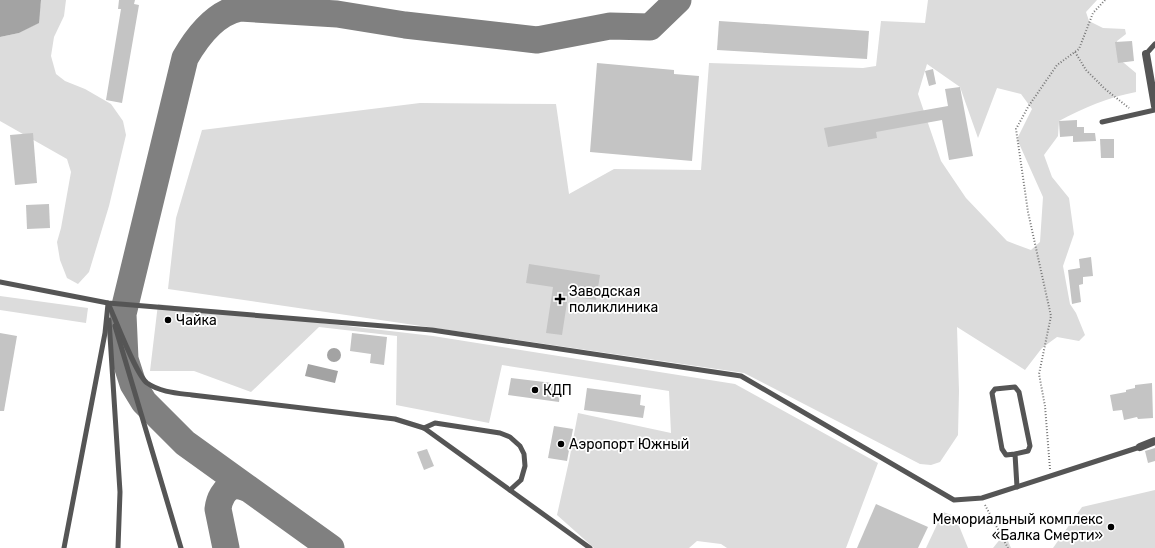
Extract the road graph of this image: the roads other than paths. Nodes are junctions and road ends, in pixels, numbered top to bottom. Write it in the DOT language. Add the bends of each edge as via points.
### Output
graph roads {
  1 [pos="1155,44"];
  2 [pos="1146,54"];
  3 [pos="1155,106"];
  4 [pos="1155,110"];
  5 [pos="1102,122"];
  6 [pos="0,282"];
  7 [pos="108,303"];
  8 [pos="424,428"];
  9 [pos="1155,441"];
  10 [pos="1140,447"];
  11 [pos="1015,454"];
  12 [pos="1017,487"];
  13 [pos="510,490"];
  14 [pos="64,548"];
  15 [pos="118,548"];
  16 [pos="180,548"];
  17 [pos="590,548"];
  1 -- 2 [label="lane"];
  2 -- 3 [label="street"];
  4 -- 5 [label="lane"];
  6 -- 7 [label="lane"];
  7 -- 8 [label="lane" via="134,364 146,382 161,390 395,419"];
  7 -- 12 [label="lane" via="432,330 741,376 954,500 982,498"];
  7 -- 14 [label="lane" via="105,334"];
  7 -- 15 [label="lane" via="120,492"];
  7 -- 16 [label="lane"];
  8 -- 13 [label="lane"];
  8 -- 13 [label="lane" via="435,422 500,433 510,438 520,446 525,466 521,480"];
  9 -- 10 [label="street"];
  10 -- 12 [label="lane"];
  11 -- 11 [label="lane" via="1028,451 1030,446 1019,392 1015,387 995,389 992,394 1002,449 1006,454"];
  11 -- 12 [label="lane"];
  13 -- 17 [label="lane"];
}
